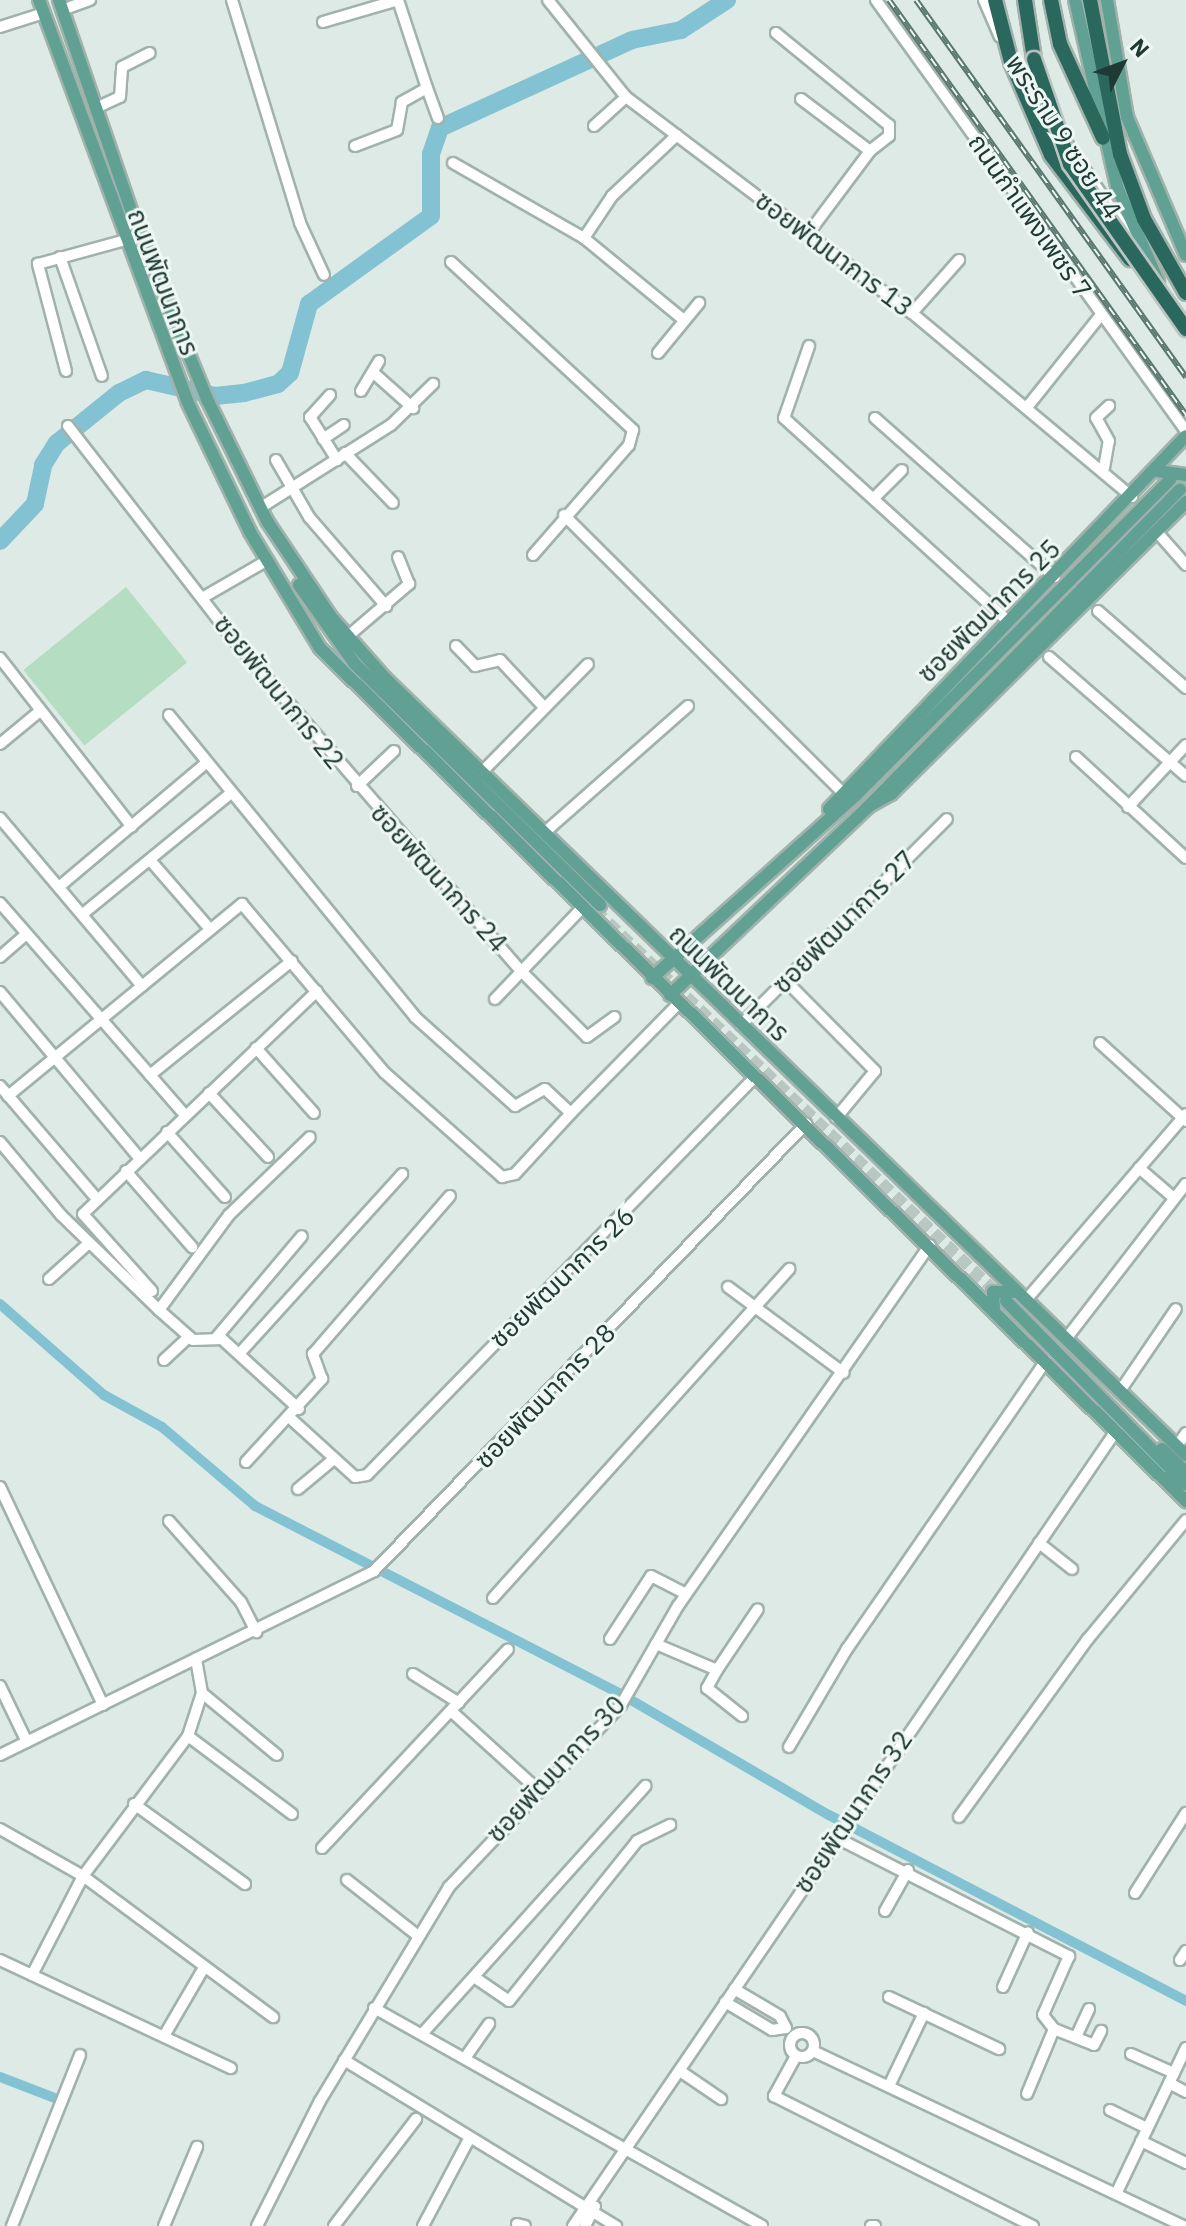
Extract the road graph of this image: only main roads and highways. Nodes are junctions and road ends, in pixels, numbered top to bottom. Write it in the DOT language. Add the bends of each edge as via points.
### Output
graph roads {
  1 [pos="995,0"];
  2 [pos="1025,0"];
  3 [pos="1051,0"];
  4 [pos="1075,0"];
  5 [pos="1090,0"];
  6 [pos="1107,0"];
  7 [pos="60,5"];
  8 [pos="42,6"];
  9 [pos="1103,138"];
  10 [pos="1186,255"];
  11 [pos="1186,293"];
  12 [pos="1167,299"];
  13 [pos="1186,331"];
  14 [pos="1186,434"];
  15 [pos="1157,471"];
  16 [pos="1186,475"];
  17 [pos="1181,495"];
  18 [pos="267,521"];
  19 [pos="868,807"];
  20 [pos="824,816"];
  21 [pos="738,897"];
  22 [pos="594,907"];
  23 [pos="754,914"];
  24 [pos="673,958"];
  25 [pos="639,964"];
  26 [pos="690,975"];
  27 [pos="652,978"];
  28 [pos="673,1000"];
  29 [pos="1011,1299"];
  30 [pos="1182,1450"];
  31 [pos="1186,1472"];
  32 [pos="1186,1484"];
  33 [pos="1186,1501"];
  1 -- 12 [label="highway" via="1011,62 1068,182"];
  2 -- 13 [label="highway, bridge" via="1034,59 1070,164"];
  3 -- 9 [label="highway" via="1060,44"];
  4 -- 9 [label="main road"];
  5 -- 11 [label="highway" via="1120,154 1144,219"];
  6 -- 10 [label="main road" via="1127,117"];
  7 -- 18 [label="main road, ถนนพัฒนาการ" via="207,399"];
  8 -- 22 [label="main road, ถนนพัฒนาการ" via="122,241 173,370 268,565 349,671"];
  9 -- 12 [label="main road"];
  12 -- 13 [label="main road"];
  14 -- 15 [label="main road, ซอยพัฒนาการ 25"];
  15 -- 16 [label="main road"];
  15 -- 20 [label="main road, ซอยพัฒนาการ 25" via="841,791"];
  17 -- 19 [label="main road, ซอยพัฒนาการ 25"];
  17 -- 19 [label="main road, ซอยพัฒนาการ 25" via="1157,532 891,794"];
  17 -- 20 [label="main road, ซอยพัฒนาการ 25"];
  18 -- 22 [label="main road, ถนนพัฒนาการ" via="347,637 544,833"];
  18 -- 22 [label="main road, ถนนพัฒนาการ" via="309,603 355,664"];
  19 -- 23 [label="main road, ซอยพัฒนาการ 25"];
  20 -- 21 [label="main road, ซอยพัฒนาการ 25"];
  21 -- 23 [label="main road"];
  21 -- 24 [label="main road, ซอยพัฒนาการ 25"];
  22 -- 24 [label="main road, ถนนพัฒนาการ"];
  22 -- 25 [label="main road, ถนนพัฒนาการ"];
  23 -- 26 [label="main road, ซอยพัฒนาการ 25"];
  24 -- 26 [label="main road, ถนนพัฒนาการ"];
  24 -- 27 [label="main road, ซอยพัฒนาการ 25"];
  25 -- 27 [label="main road"];
  25 -- 28 [label="main road, ถนนพัฒนาการ"];
  26 -- 28 [label="main road, ซอยพัฒนาการ 25"];
  26 -- 29 [label="main road, ถนนพัฒนาการ"];
  27 -- 28 [label="main road"];
  28 -- 29 [label="main road, ถนนพัฒนาการ" via="930,1245"];
  29 -- 30 [label="main road, ถนนพัฒนาการ" via="1066,1339"];
  29 -- 31 [label="main road, ถนนพัฒนาการ"];
  29 -- 32 [label="main road, ถนนพัฒนาการ"];
  29 -- 33 [label="main road, ถนนพัฒนาการ" via="1046,1361"];
}
